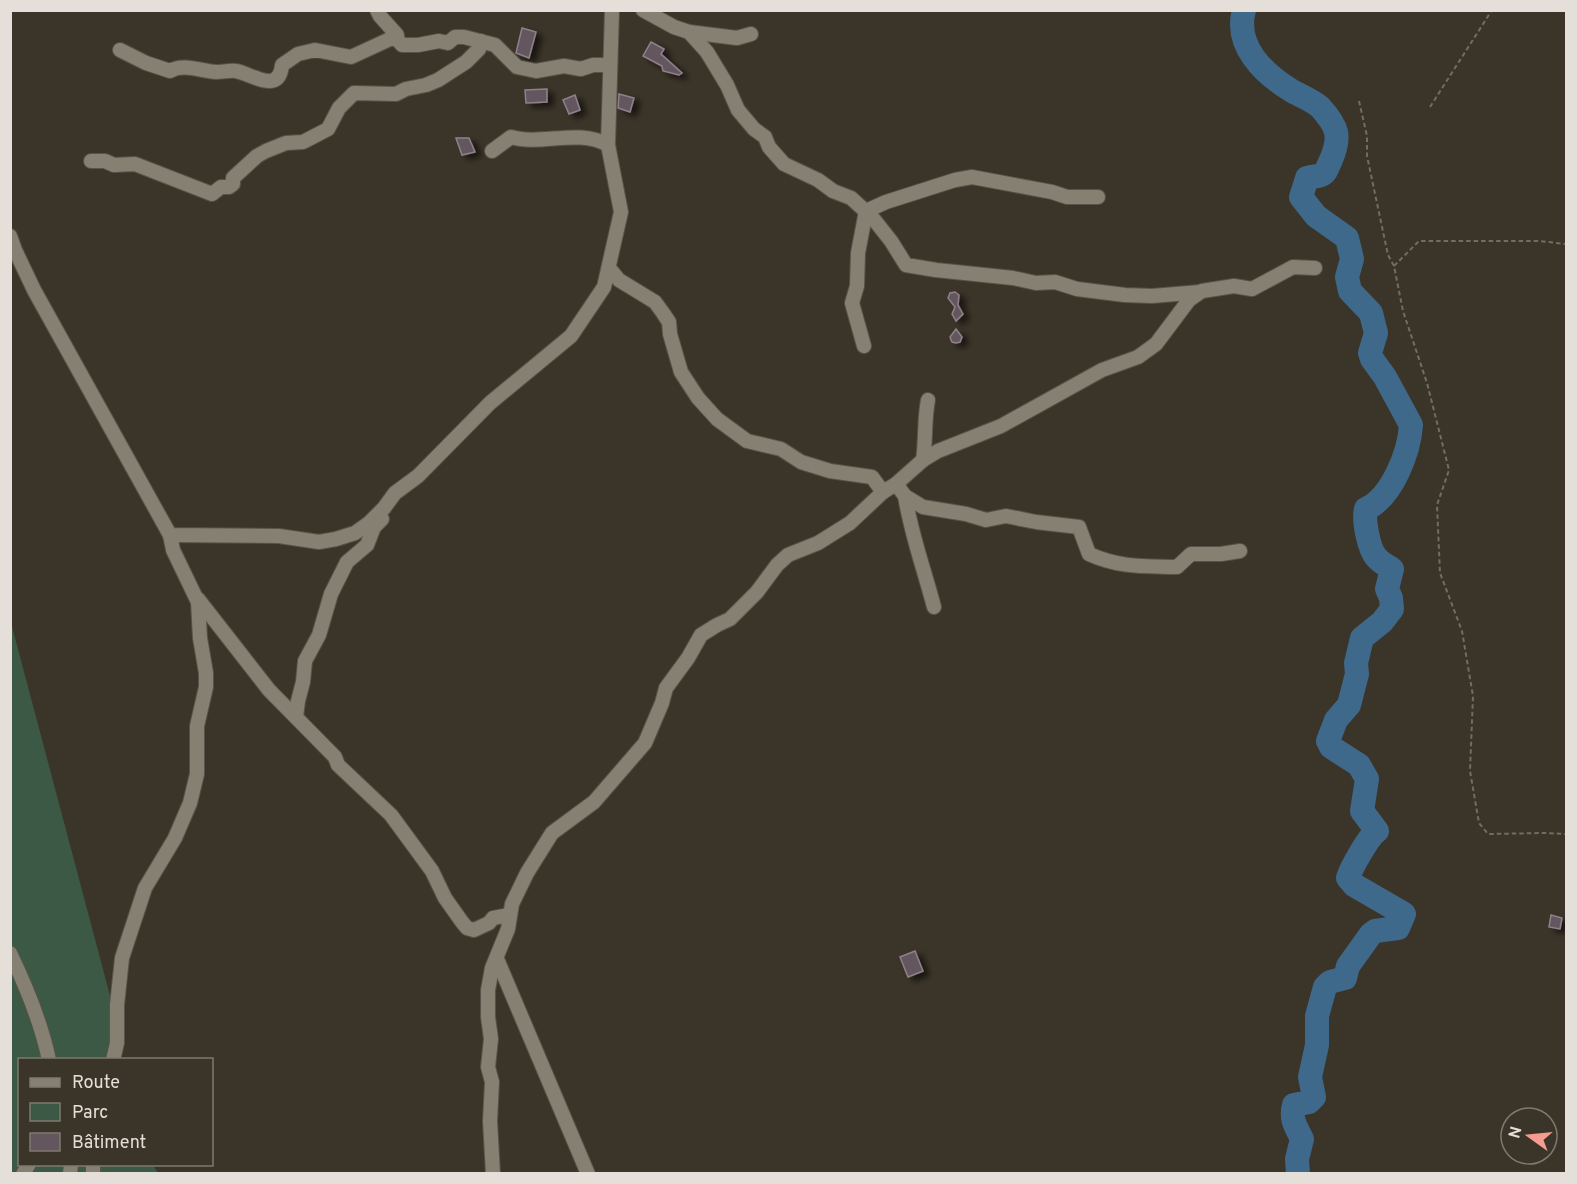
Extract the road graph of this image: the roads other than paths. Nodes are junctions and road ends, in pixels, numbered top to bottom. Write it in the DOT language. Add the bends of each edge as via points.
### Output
graph roads {
  1 [pos="377,10"];
  2 [pos="612,10"];
  3 [pos="643,10"];
  4 [pos="689,32"];
  5 [pos="751,34"];
  6 [pos="397,39"];
  7 [pos="481,41"];
  8 [pos="120,50"];
  9 [pos="610,65"];
  10 [pos="608,145"];
  11 [pos="492,151"];
  12 [pos="91,161"];
  13 [pos="1098,197"];
  14 [pos="866,211"];
  15 [pos="10,236"];
  16 [pos="609,268"];
  17 [pos="1315,268"];
  18 [pos="1202,291"];
  19 [pos="864,346"];
  20 [pos="928,400"];
  21 [pos="923,460"];
  22 [pos="896,484"];
  23 [pos="883,492"];
  24 [pos="905,496"];
  25 [pos="384,508"];
  26 [pos="170,535"];
  27 [pos="1240,551"];
  28 [pos="195,595"];
  29 [pos="934,607"];
  30 [pos="296,717"];
  31 [pos="509,915"];
  32 [pos="10,953"];
  33 [pos="497,959"];
  34 [pos="49,1058"];
  35 [pos="113,1058"];
  36 [pos="493,1173"];
  37 [pos="588,1173"];
  1 -- 6 [label="street"];
  2 -- 9 [label="street"];
  3 -- 4 [label="street"];
  4 -- 5 [label="street" via="737,38"];
  4 -- 14 [label="street" via="707,52 738,110 765,137 784,164 851,198"];
  6 -- 7 [label="street" via="402,45 448,43 455,38"];
  6 -- 8 [label="street" via="351,57 306,51 282,65 276,79 270,81 238,71 176,67 170,70"];
  7 -- 9 [label="street" via="495,45 518,67 536,71"];
  7 -- 12 [label="street" via="479,49 466,62 426,85 396,94 354,93 339,108 328,129 303,142 286,143 257,156 233,178 233,184 212,194 135,164"];
  9 -- 10 [label="street"];
  10 -- 11 [label="street" via="593,138 511,137"];
  10 -- 16 [label="street" via="621,212"];
  13 -- 14 [label="street" via="1067,197 972,177"];
  14 -- 18 [label="street" via="906,265 913,267 1054,282 1125,295"];
  14 -- 19 [label="street" via="852,303"];
  15 -- 26 [label="street" via="34,290"];
  16 -- 23 [label="street" via="619,280 655,302 663,313 669,322 681,372 717,419 747,441 781,449 801,462 873,477"];
  16 -- 25 [label="street" via="604,287 571,336 489,403"];
  17 -- 18 [label="street" via="1293,267 1252,289 1234,286"];
  18 -- 21 [label="street" via="1189,300 1156,344 1138,357 1102,370 1001,426"];
  20 -- 21 [label="street"];
  21 -- 22 [label="street"];
  22 -- 23 [label="street"];
  22 -- 24 [label="street"];
  23 -- 31 [label="street" via="832,535 788,555 730,619 701,635 666,688 645,743 594,802 552,833 523,880"];
  24 -- 27 [label="street" via="923,507 986,520 1006,516 1078,527 1089,554 1108,563 1177,567 1191,554"];
  24 -- 29 [label="street" via="912,538"];
  25 -- 26 [label="street" via="355,533 319,542 279,536"];
  25 -- 30 [label="street" via="382,520 374,527 367,545 347,562 331,594 319,635 305,661"];
  26 -- 28 [label="street"];
  28 -- 30 [label="street" via="250,667"];
  28 -- 35 [label="street" via="206,673 197,726 197,774 175,838 145,888 122,958"];
  30 -- 31 [label="street" via="335,757 338,765 391,815 467,928 474,930 493,918"];
  31 -- 33 [label="street"];
  32 -- 34 [label="street" via="29,991"];
  33 -- 36 [label="street" via="491,975 488,1009"];
  33 -- 37 [label="street"];
}
